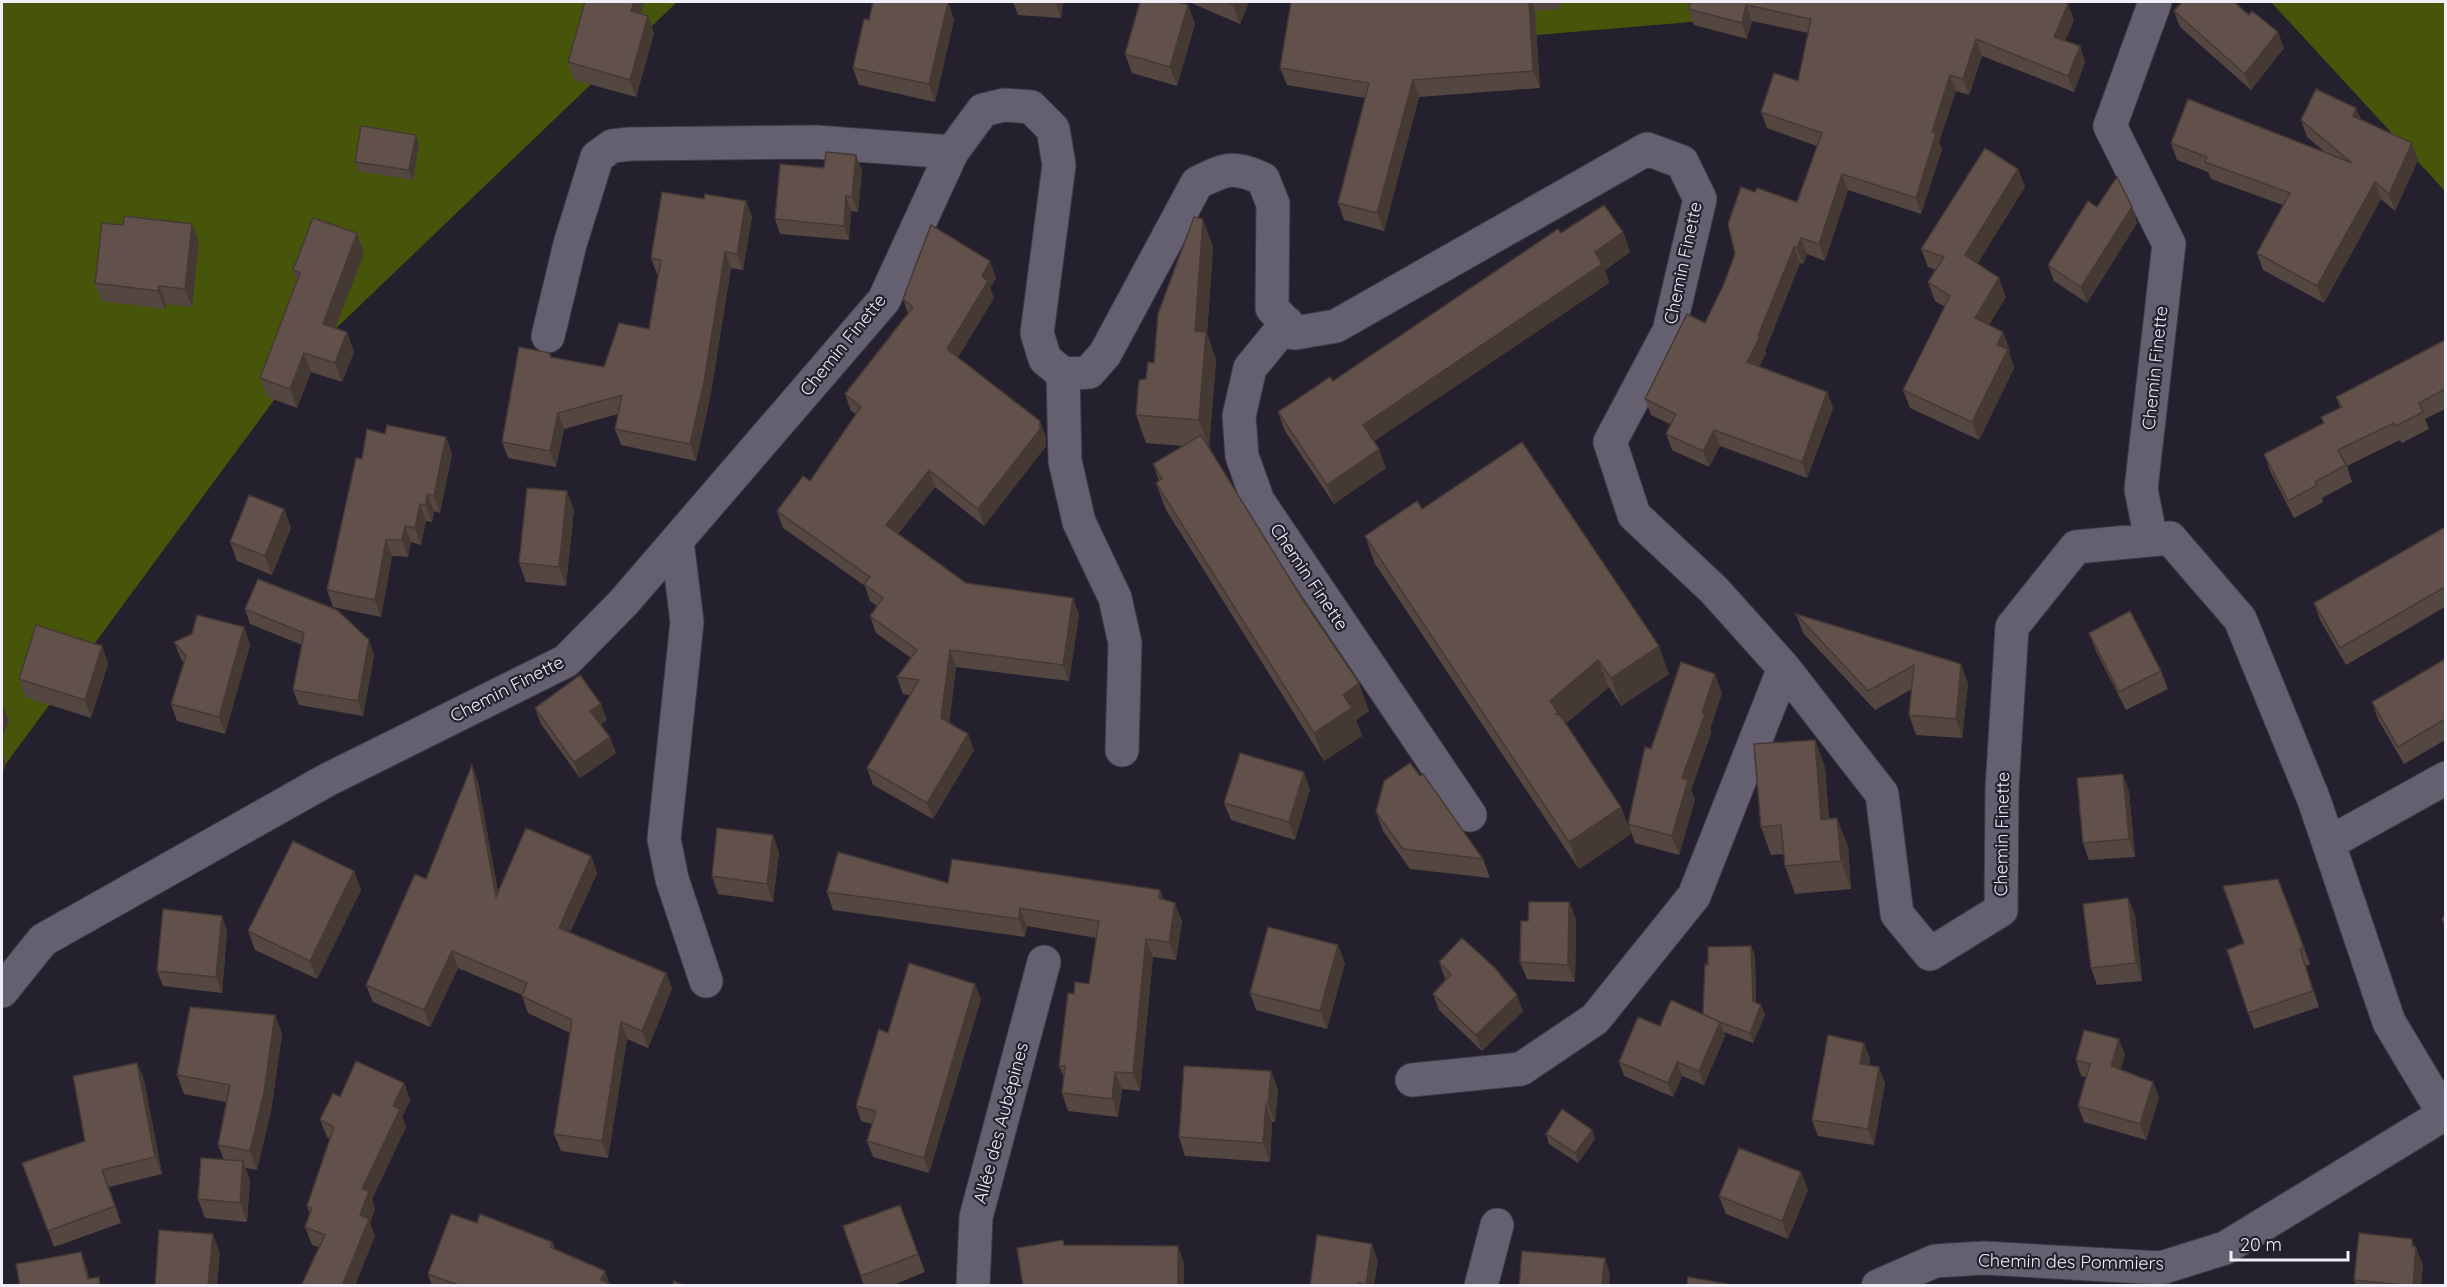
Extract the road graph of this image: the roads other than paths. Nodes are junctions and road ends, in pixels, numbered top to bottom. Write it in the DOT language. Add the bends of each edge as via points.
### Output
graph roads {
  1 [pos="2155,2"];
  2 [pos="952,152"];
  3 [pos="1287,323"];
  4 [pos="548,336"];
  5 [pos="1063,374"];
  6 [pos="2151,540"];
  7 [pos="677,541"];
  8 [pos="1784,668"];
  9 [pos="1122,750"];
  10 [pos="2445,778"];
  11 [pos="1470,815"];
  12 [pos="2329,843"];
  13 [pos="1044,962"];
  14 [pos="706,981"];
  15 [pos="2,991"];
  16 [pos="1412,1080"];
  17 [pos="2445,1114"];
  18 [pos="1497,1225"];
  19 [pos="973,1286"];
  20 [pos="1481,1286"];
  21 [pos="1878,1286"];
  1 -- 6 [label="street, Chemin Finette" via="2110,126 2169,244 2141,489"];
  2 -- 4 [label="street" via="815,142 612,146 597,157 591,173"];
  2 -- 5 [label="street, Chemin Finette" via="983,110 1004,105 1031,107 1053,129 1059,165 1036,333 1045,358"];
  2 -- 7 [label="street, Chemin Finette" via="884,300"];
  3 -- 5 [label="street" via="1272,308 1273,204 1263,179 1242,169 1219,173 1197,183 1105,354 1089,372"];
  3 -- 8 [label="street, Chemin Finette" via="1295,333 1336,326 1647,149 1682,162 1700,199 1669,331 1610,442 1634,515 1714,590"];
  3 -- 11 [label="street, Chemin Finette" via="1250,368 1239,416 1242,456 1258,501"];
  5 -- 9 [label="street" via="1065,461 1079,522 1114,598 1125,643"];
  6 -- 8 [label="street, Chemin Finette" via="2076,547 2012,627 2002,789 2001,910 1930,954 1897,914 1882,794"];
  6 -- 12 [label="street, Chemin Finette" via="2170,538 2240,619"];
  7 -- 14 [label="street" via="687,622 664,839 672,879"];
  7 -- 15 [label="street, Chemin Finette" via="566,661 327,780 43,940"];
  8 -- 16 [label="street" via="1694,896 1595,1019 1521,1069"];
  10 -- 12 [label="street"];
  12 -- 17 [label="street, Chemin Finette" via="2389,1022"];
  13 -- 19 [label="street, Allée des Aubépines" via="976,1217"];
  17 -- 21 [label="street, Chemin des Pommiers" via="2215,1252 2161,1268 1984,1258 1935,1261"];
  18 -- 20 [label="street"];
}
